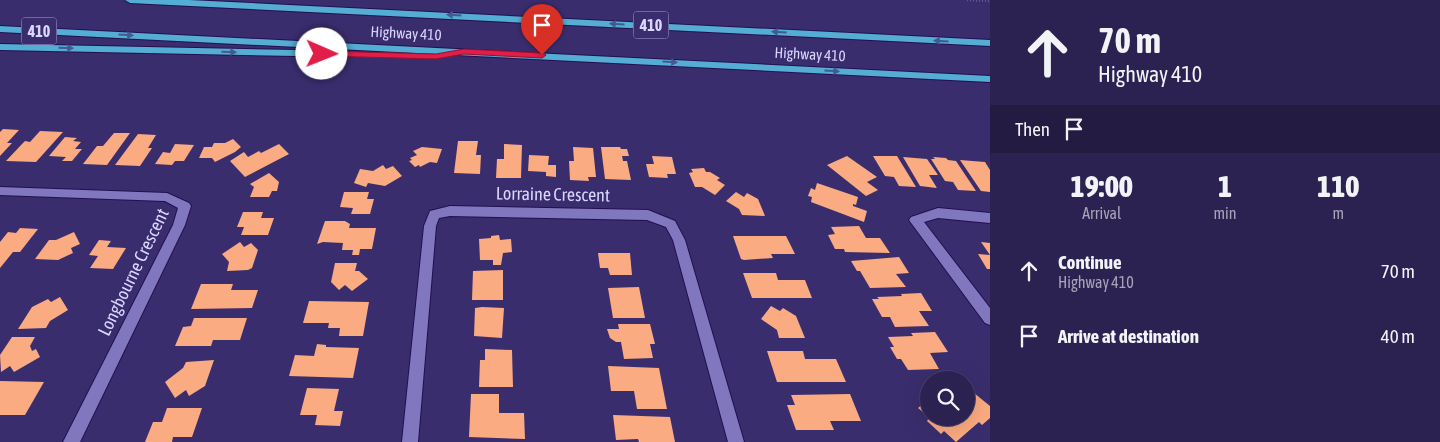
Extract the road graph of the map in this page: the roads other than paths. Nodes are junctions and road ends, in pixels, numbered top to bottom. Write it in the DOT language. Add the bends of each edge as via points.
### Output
graph roads {
  1 [pos="130,0"];
  2 [pos="274,0"];
  3 [pos="312,8"];
  4 [pos="0,29"];
  5 [pos="990,43"];
  6 [pos="0,46"];
  7 [pos="464,51"];
  8 [pos="990,79"];
  9 [pos="0,191"];
  10 [pos="990,218"];
  11 [pos="990,319"];
  12 [pos="70,442"];
  13 [pos="410,442"];
  14 [pos="736,442"];
  1 -- 3 [label="highway, Highway 410 / 410"];
  2 -- 3 [label="highway"];
  5 -- 3 [label="highway, Highway 410 / 410, one-way"];
  4 -- 7 [label="highway, Highway 410 / 410, one-way"];
  6 -- 7 [label="highway, one-way" via="436,56"];
  7 -- 8 [label="highway, Highway 410 / 410, one-way"];
  9 -- 12 [label="street, Longbourne Crescent" via="167,197 185,206 179,225"];
  10 -- 11 [label="street" via="938,213 915,220"];
  13 -- 14 [label="street, Lorraine Crescent" via="430,226 434,214 450,211 648,215 671,224 679,240"];
}
